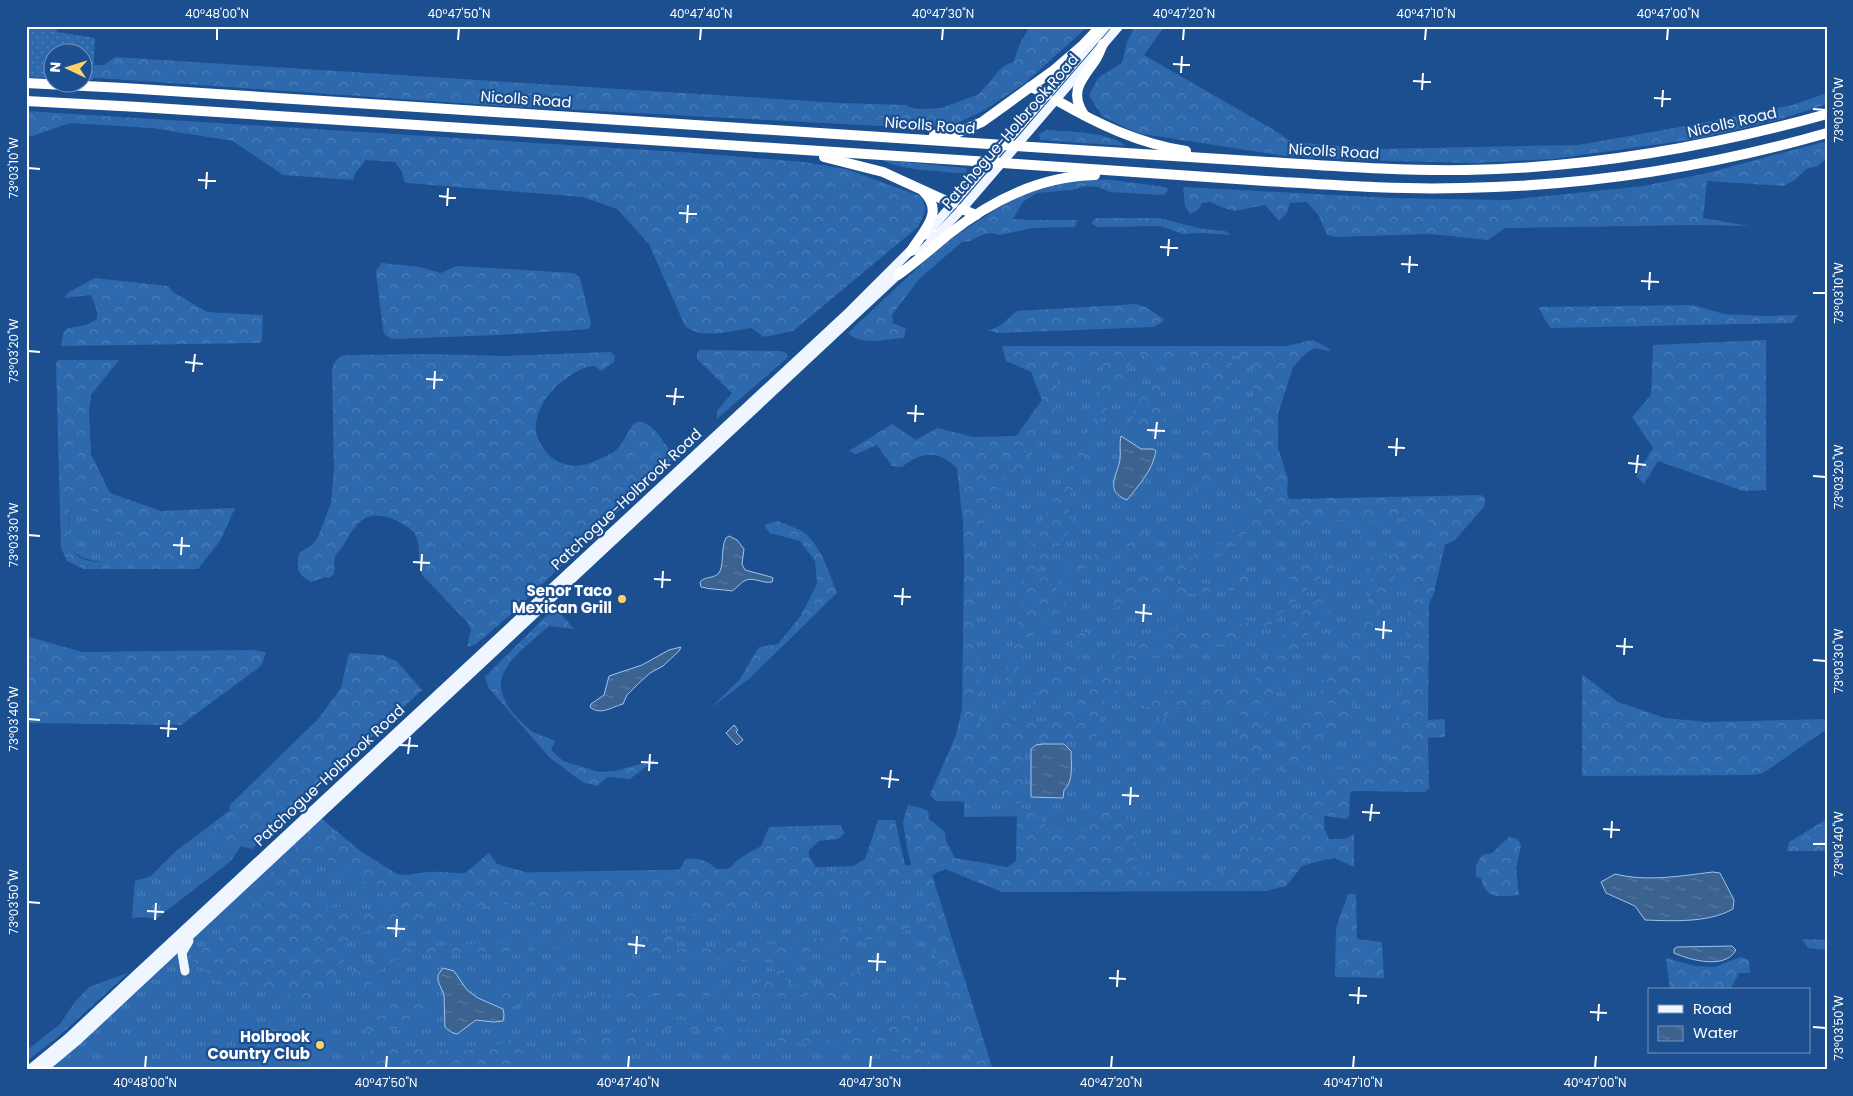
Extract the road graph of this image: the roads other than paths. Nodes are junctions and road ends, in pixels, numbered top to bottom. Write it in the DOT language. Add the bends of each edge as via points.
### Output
graph roads {
  1 [pos="1101,26"];
  2 [pos="1106,26"];
  3 [pos="1119,26"];
  4 [pos="1103,44"];
  5 [pos="26,83"];
  6 [pos="1030,88"];
  7 [pos="1051,98"];
  8 [pos="26,101"];
  9 [pos="1827,114"];
  10 [pos="1085,116"];
  11 [pos="1827,133"];
  12 [pos="871,136"];
  13 [pos="764,148"];
  14 [pos="1272,162"];
  15 [pos="1149,173"];
  16 [pos="919,188"];
  17 [pos="958,206"];
  18 [pos="976,215"];
  19 [pos="910,251"];
  20 [pos="898,275"];
  21 [pos="201,924"];
  22 [pos="185,971"];
  23 [pos="29,1070"];
  24 [pos="42,1070"];
  1 -- 6 [label="highway"];
  2 -- 7 [label="main road, Patchogue-Holbrook Road"];
  3 -- 4 [label="main road, Patchogue-Holbrook Road"];
  4 -- 7 [label="main road, Patchogue-Holbrook Road"];
  4 -- 10 [label="highway" via="1078,86 1078,102"];
  5 -- 12 [label="highway, Nicolls Road"];
  6 -- 7 [label="highway"];
  6 -- 12 [label="highway" via="967,129 935,135"];
  7 -- 10 [label="highway"];
  7 -- 17 [label="main road, Patchogue-Holbrook Road"];
  8 -- 13 [label="highway"];
  9 -- 14 [label="highway, Nicolls Road" via="1694,146 1580,163 1429,170"];
  10 -- 14 [label="highway" via="1118,133 1160,146"];
  11 -- 15 [label="highway" via="1689,166 1614,178 1538,185 1386,188"];
  12 -- 14 [label="highway, Nicolls Road, bridge"];
  13 -- 15 [label="highway, bridge"];
  13 -- 16 [label="highway" via="858,164"];
  15 -- 18 [label="highway" via="1086,175 1049,181 1020,190"];
  16 -- 17 [label="highway"];
  16 -- 19 [label="highway" via="931,200 932,216"];
  17 -- 18 [label="highway"];
  17 -- 19 [label="main road, Patchogue-Holbrook Road"];
  17 -- 20 [label="main road, Patchogue-Holbrook Road"];
  18 -- 20 [label="highway"];
  19 -- 23 [label="main road, Patchogue-Holbrook Road" via="850,311 68,1038"];
  20 -- 21 [label="main road, Patchogue-Holbrook Road"];
  21 -- 22 [label="main road" via="183,949"];
  21 -- 24 [label="main road, Patchogue-Holbrook Road"];
}
